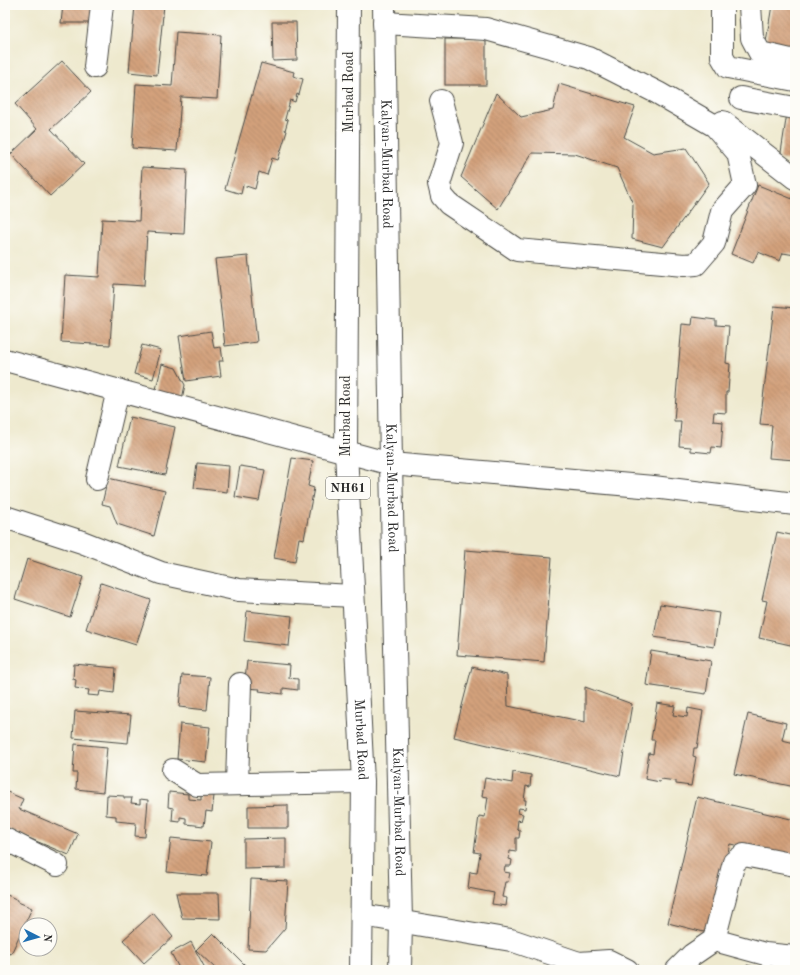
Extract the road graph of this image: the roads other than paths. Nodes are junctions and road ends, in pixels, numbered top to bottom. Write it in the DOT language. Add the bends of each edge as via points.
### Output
graph roads {
  1 [pos="102,5"];
  2 [pos="350,5"];
  3 [pos="722,5"];
  4 [pos="750,5"];
  5 [pos="384,14"];
  6 [pos="795,61"];
  7 [pos="95,66"];
  8 [pos="795,80"];
  9 [pos="693,98"];
  10 [pos="741,98"];
  11 [pos="441,101"];
  12 [pos="795,108"];
  13 [pos="795,178"];
  14 [pos="5,360"];
  15 [pos="118,390"];
  16 [pos="346,452"];
  17 [pos="391,464"];
  18 [pos="97,479"];
  19 [pos="795,504"];
  20 [pos="5,517"];
  21 [pos="353,596"];
  22 [pos="240,684"];
  23 [pos="173,770"];
  24 [pos="363,782"];
  25 [pos="237,784"];
  26 [pos="5,839"];
  27 [pos="57,865"];
  28 [pos="795,866"];
  29 [pos="362,915"];
  30 [pos="401,921"];
  31 [pos="714,940"];
  32 [pos="795,958"];
  33 [pos="582,966"];
  34 [pos="361,970"];
  35 [pos="400,970"];
  36 [pos="627,970"];
  37 [pos="677,970"];
  1 -- 7 [label="main road"];
  2 -- 16 [label="main road, Murbad Road / NH61"];
  3 -- 8 [label="main road" via="722,57 728,67"];
  4 -- 6 [label="main road" via="752,38 760,53"];
  5 -- 11 [label="main road" via="486,28 589,58 715,126 738,153 745,184 722,211 714,243 696,264 517,250 449,204 442,196 439,184 452,143"];
  5 -- 17 [label="main road, Kalyan-Murbad Road"];
  9 -- 13 [label="main road"];
  10 -- 12 [label="main road"];
  14 -- 15 [label="main road"];
  15 -- 16 [label="main road"];
  15 -- 18 [label="main road"];
  16 -- 17 [label="main road"];
  16 -- 21 [label="main road, Murbad Road / NH61"];
  17 -- 19 [label="main road" via="652,487"];
  17 -- 30 [label="main road, Kalyan-Murbad Road"];
  20 -- 21 [label="main road" via="82,542 161,573 239,590"];
  21 -- 24 [label="main road, Murbad Road / NH61"];
  22 -- 25 [label="main road"];
  23 -- 25 [label="main road" via="197,785"];
  24 -- 25 [label="main road"];
  24 -- 29 [label="main road, Murbad Road / NH61"];
  26 -- 27 [label="main road"];
  28 -- 31 [label="main road" via="744,855 734,862"];
  29 -- 30 [label="main road"];
  29 -- 34 [label="main road, Murbad Road / NH61"];
  30 -- 33 [label="main road" via="511,940"];
  30 -- 35 [label="main road, Kalyan-Murbad Road"];
  31 -- 32 [label="main road" via="765,954"];
  31 -- 37 [label="main road" via="692,955"];
  33 -- 36 [label="main road" via="609,960"];
}
